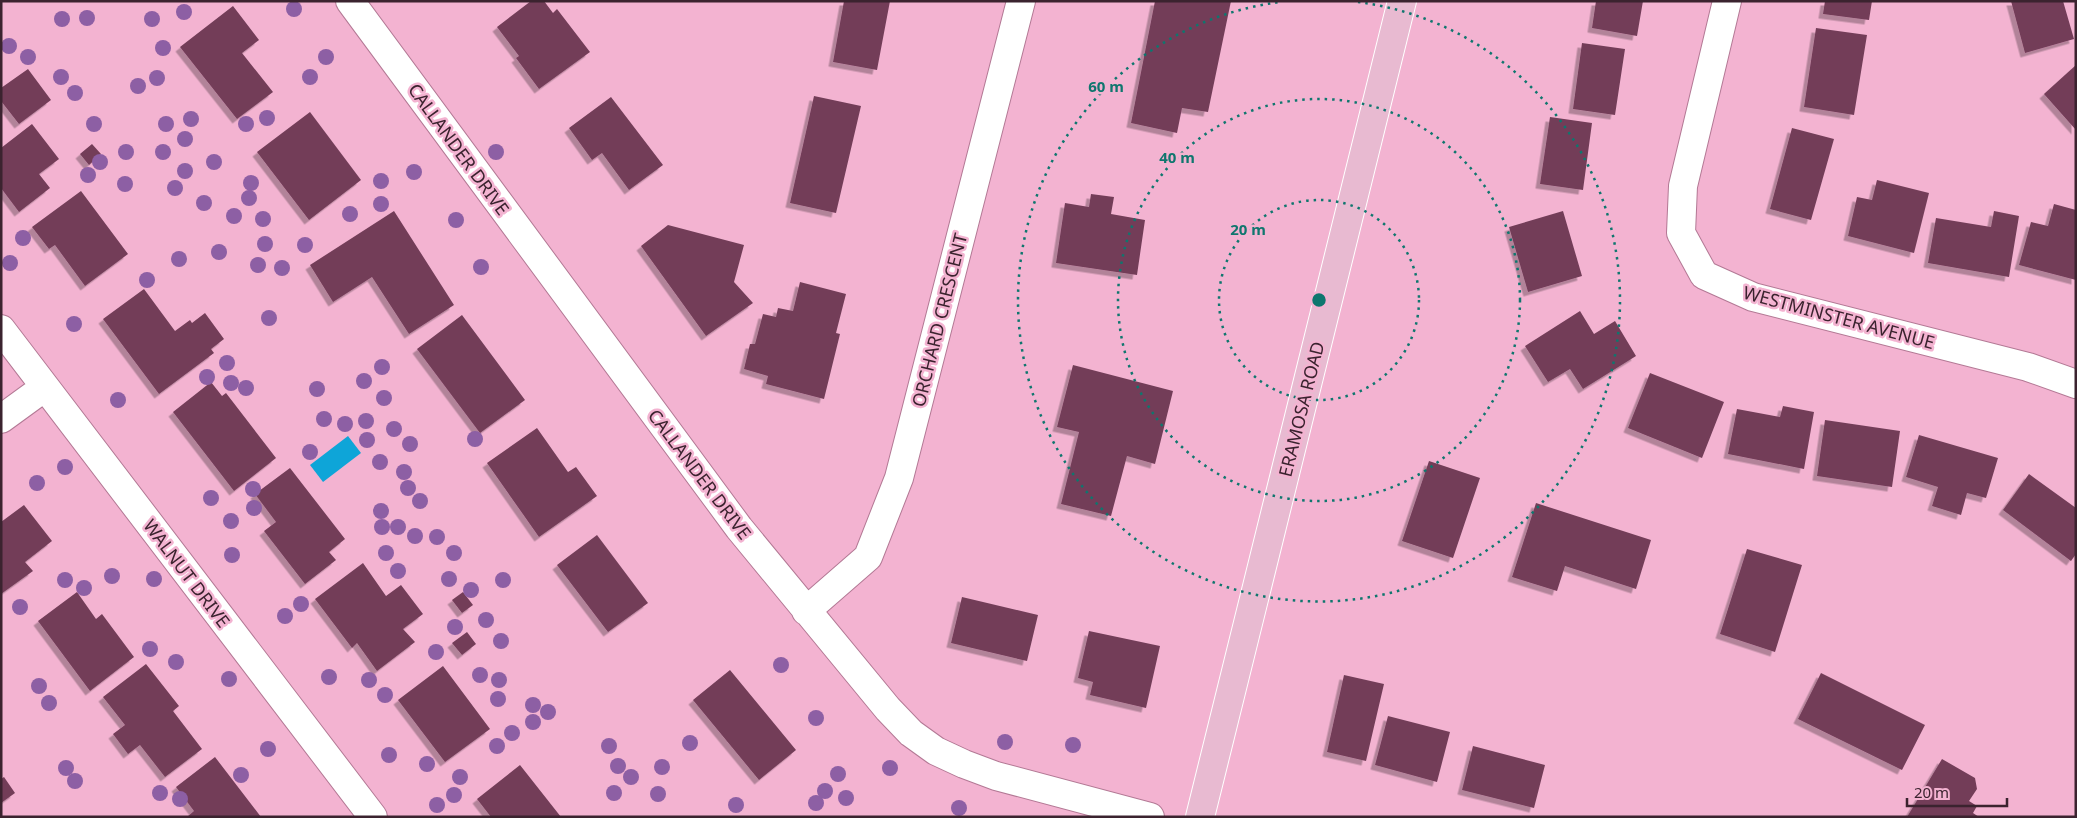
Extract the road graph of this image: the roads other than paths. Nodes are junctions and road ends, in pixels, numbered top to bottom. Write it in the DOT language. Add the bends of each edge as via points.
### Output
graph roads {
  1 [pos="350,1"];
  2 [pos="1021,1"];
  3 [pos="1402,1"];
  4 [pos="1727,1"];
  5 [pos="1,329"];
  6 [pos="2076,384"];
  7 [pos="45,386"];
  8 [pos="1,419"];
  9 [pos="806,611"];
  10 [pos="373,817"];
  11 [pos="1150,817"];
  12 [pos="1200,817"];
  1 -- 9 [label="street, CALLANDER DRIVE" via="739,528"];
  2 -- 9 [label="street, ORCHARD CRESCENT" via="899,478 868,557"];
  3 -- 12 [label="main road, ERAMOSA ROAD"];
  4 -- 6 [label="street, WESTMINSTER AVENUE" via="1683,186 1681,233 1704,276 1753,297 2028,367"];
  5 -- 7 [label="street, WALNUT DRIVE"];
  7 -- 8 [label="street"];
  7 -- 10 [label="street, WALNUT DRIVE"];
  9 -- 11 [label="street, CALLANDER DRIVE" via="911,733 936,751 996,776"];
}
